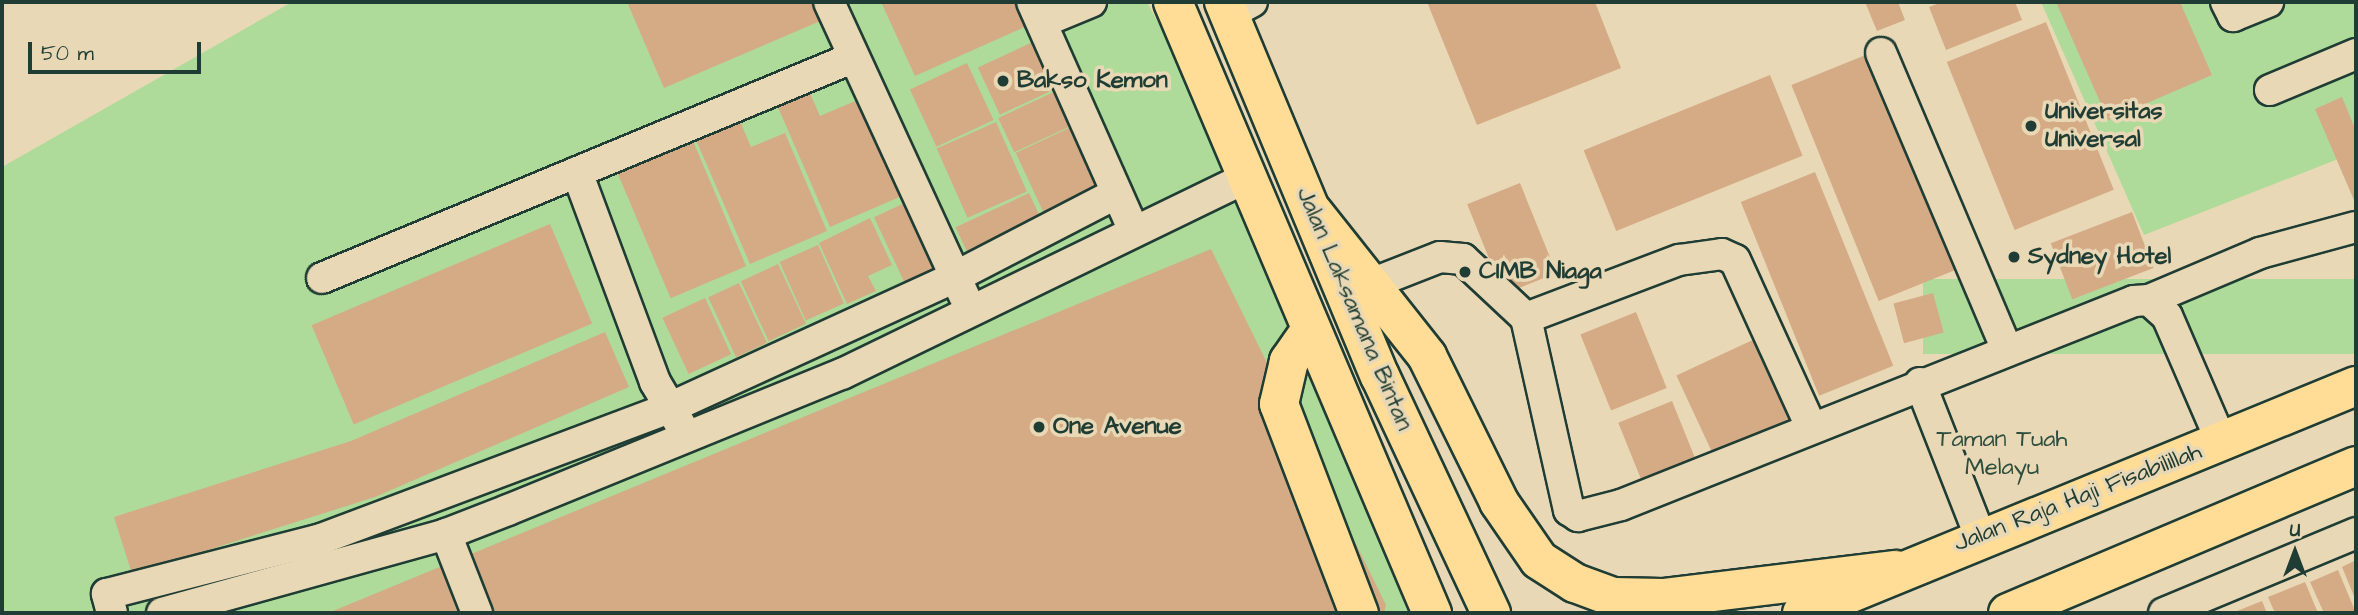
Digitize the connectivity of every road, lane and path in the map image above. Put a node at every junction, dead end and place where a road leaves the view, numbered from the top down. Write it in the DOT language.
graph roads {
  1 [pos="829,2"];
  2 [pos="1091,2"];
  3 [pos="1174,2"];
  4 [pos="2227,2"];
  5 [pos="2268,2"];
  6 [pos="1235,6"];
  7 [pos="1037,12"];
  8 [pos="1881,53"];
  9 [pos="2356,54"];
  10 [pos="852,58"];
  11 [pos="2270,90"];
  12 [pos="578,172"];
  13 [pos="1245,178"];
  14 [pos="1117,193"];
  15 [pos="1313,212"];
  16 [pos="2356,227"];
  17 [pos="1134,232"];
  18 [pos="955,277"];
  19 [pos="322,278"];
  20 [pos="1371,284"];
  21 [pos="2149,299"];
  22 [pos="971,312"];
  23 [pos="1526,318"];
  24 [pos="1310,331"];
  25 [pos="2006,348"];
  26 [pos="1920,383"];
  27 [pos="2356,386"];
  28 [pos="667,409"];
  29 [pos="1811,427"];
  30 [pos="689,435"];
  31 [pos="2222,443"];
  32 [pos="2356,466"];
  33 [pos="486,481"];
  34 [pos="508,510"];
  35 [pos="2356,533"];
  36 [pos="446,534"];
  37 [pos="1980,536"];
  38 [pos="1895,570"];
  39 [pos="112,613"];
  40 [pos="162,613"];
  41 [pos="477,613"];
  42 [pos="1359,613"];
  43 [pos="1432,613"];
  44 [pos="1491,613"];
  45 [pos="1802,613"];
  46 [pos="2008,613"];
  47 [pos="2164,613"];
  1 -- 10 [label="street"];
  2 -- 7 [label="street"];
  3 -- 13 [label="main road, Jalan Laksamana Bintan"];
  4 -- 5 [label="street"];
  6 -- 15 [label="main road, Jalan Laksamana Bintan"];
  7 -- 14 [label="street"];
  8 -- 25 [label="street"];
  9 -- 11 [label="street"];
  10 -- 12 [label="street"];
  10 -- 18 [label="street"];
  12 -- 19 [label="street"];
  12 -- 28 [label="street"];
  13 -- 17 [label="street"];
  13 -- 24 [label="main road, Jalan Laksamana Bintan"];
  14 -- 17 [label="street"];
  14 -- 18 [label="street"];
  15 -- 20 [label="main road"];
  15 -- 44 [label="main road, Jalan Laksamana Bintan"];
  16 -- 21 [label="street"];
  17 -- 22 [label="street"];
  18 -- 22 [label="street"];
  18 -- 28 [label="street"];
  20 -- 23 [label="street"];
  20 -- 38 [label="main road"];
  21 -- 25 [label="street"];
  21 -- 31 [label="street"];
  22 -- 30 [label="street"];
  23 -- 29 [label="street"];
  23 -- 29 [label="street"];
  24 -- 42 [label="main road"];
  24 -- 43 [label="main road, Jalan Laksamana Bintan"];
  25 -- 26 [label="street"];
  26 -- 29 [label="street"];
  26 -- 37 [label="street"];
  27 -- 31 [label="main road, Jalan Raja Haji Fisabilillah"];
  28 -- 30 [label="street"];
  28 -- 33 [label="street"];
  30 -- 34 [label="street"];
  31 -- 37 [label="main road, Jalan Raja Haji Fisabilillah"];
  32 -- 46 [label="main road"];
  33 -- 34 [label="street"];
  33 -- 39 [label="street"];
  34 -- 36 [label="street"];
  35 -- 47 [label="street"];
  36 -- 40 [label="street"];
  36 -- 41 [label="street"];
  37 -- 38 [label="main road, Jalan Raja Haji Fisabilillah"];
  38 -- 45 [label="main road, Jalan Raja Haji Fisabilillah"];
}
